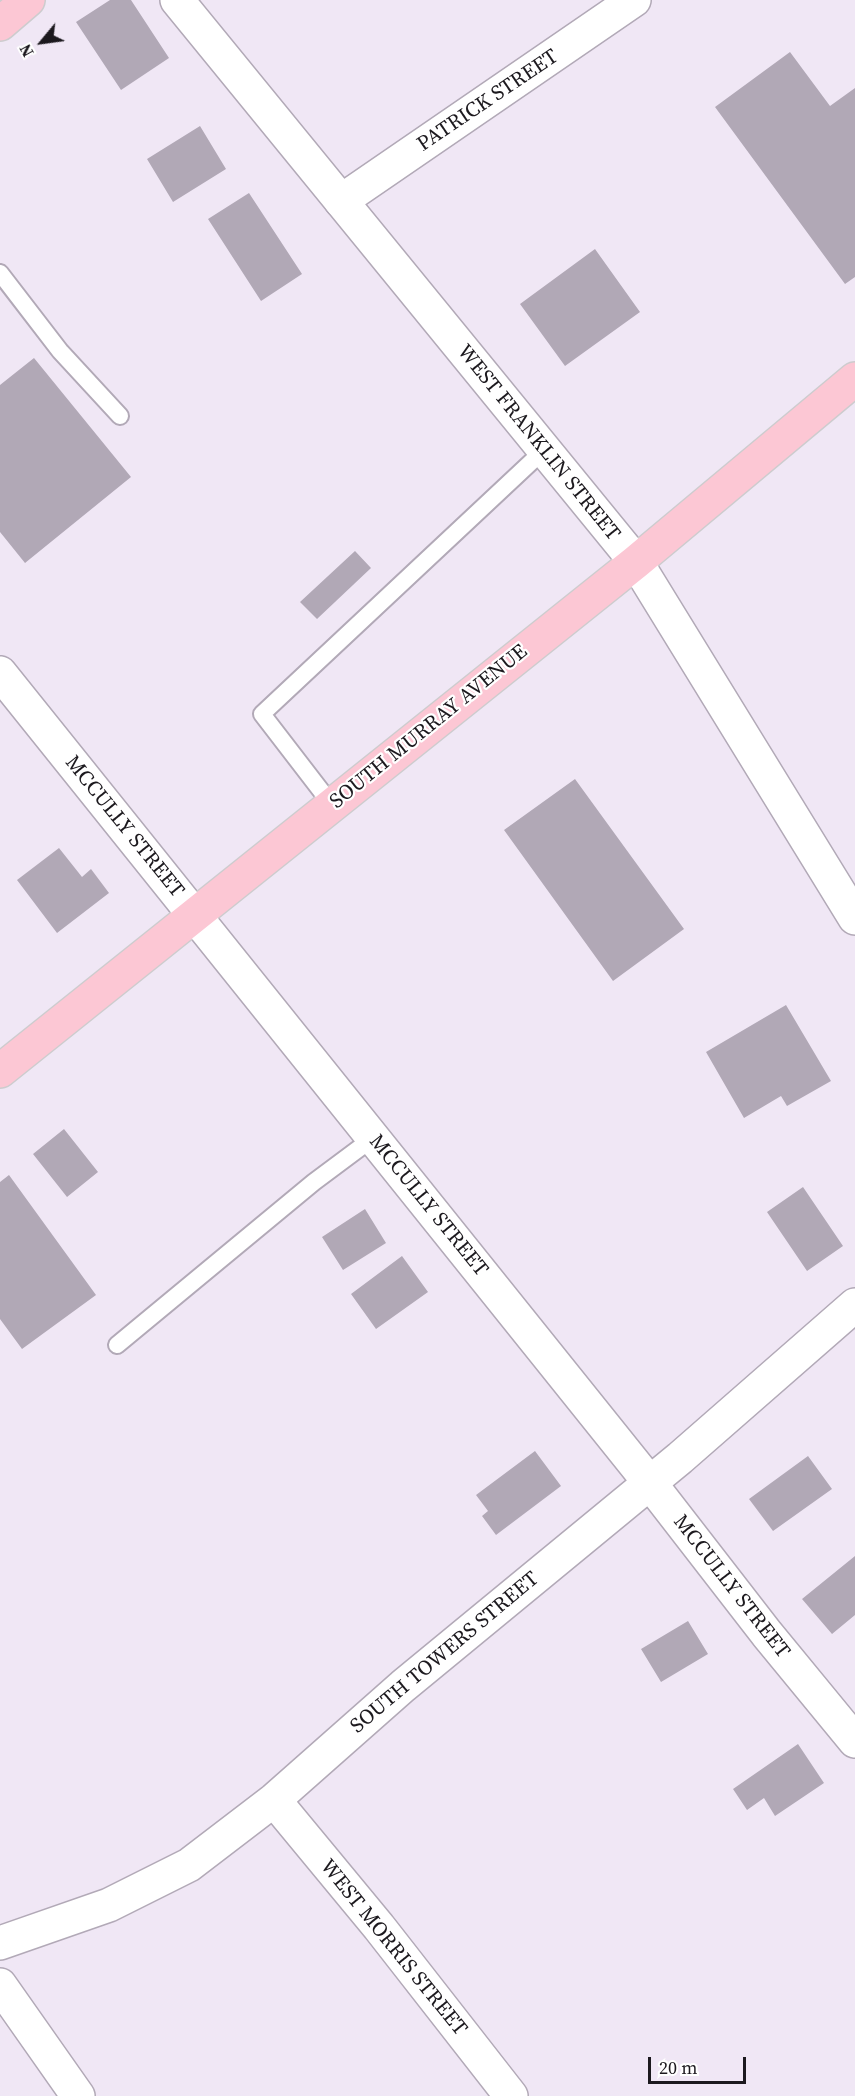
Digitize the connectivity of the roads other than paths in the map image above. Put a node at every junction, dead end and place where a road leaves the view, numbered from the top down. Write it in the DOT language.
graph roads {
  1 [pos="28,0"];
  2 [pos="177,0"];
  3 [pos="634,0"];
  4 [pos="0,24"];
  5 [pos="341,201"];
  6 [pos="0,273"];
  7 [pos="855,380"];
  8 [pos="120,416"];
  9 [pos="544,450"];
  10 [pos="636,562"];
  11 [pos="0,673"];
  12 [pos="332,805"];
  13 [pos="195,915"];
  14 [pos="855,918"];
  15 [pos="0,1071"];
  16 [pos="374,1138"];
  17 [pos="855,1305"];
  18 [pos="117,1345"];
  19 [pos="650,1483"];
  20 [pos="855,1741"];
  21 [pos="274,1800"];
  22 [pos="0,1943"];
  23 [pos="0,1985"];
  24 [pos="78,2096"];
  25 [pos="512,2096"];
  1 -- 4 [label="main road"];
  2 -- 5 [label="street, WEST FRANKLIN STREET"];
  3 -- 5 [label="street, PATRICK STREET"];
  5 -- 9 [label="street, WEST FRANKLIN STREET"];
  6 -- 8 [label="lane"];
  7 -- 10 [label="main road, SOUTH MURRAY AVENUE"];
  9 -- 10 [label="street, WEST FRANKLIN STREET"];
  9 -- 12 [label="lane"];
  10 -- 12 [label="main road, SOUTH MURRAY AVENUE"];
  10 -- 14 [label="street, WEST FRANKLIN STREET"];
  11 -- 13 [label="street, MCCULLY STREET"];
  12 -- 13 [label="main road, SOUTH MURRAY AVENUE"];
  13 -- 15 [label="main road, SOUTH MURRAY AVENUE"];
  13 -- 16 [label="street, MCCULLY STREET"];
  16 -- 18 [label="lane"];
  16 -- 19 [label="street, MCCULLY STREET"];
  17 -- 19 [label="street, SOUTH TOWERS STREET"];
  19 -- 20 [label="street, MCCULLY STREET"];
  19 -- 21 [label="street, SOUTH TOWERS STREET"];
  21 -- 22 [label="street, SOUTH TOWERS STREET"];
  21 -- 25 [label="street, WEST MORRIS STREET"];
  23 -- 24 [label="street"];
}
